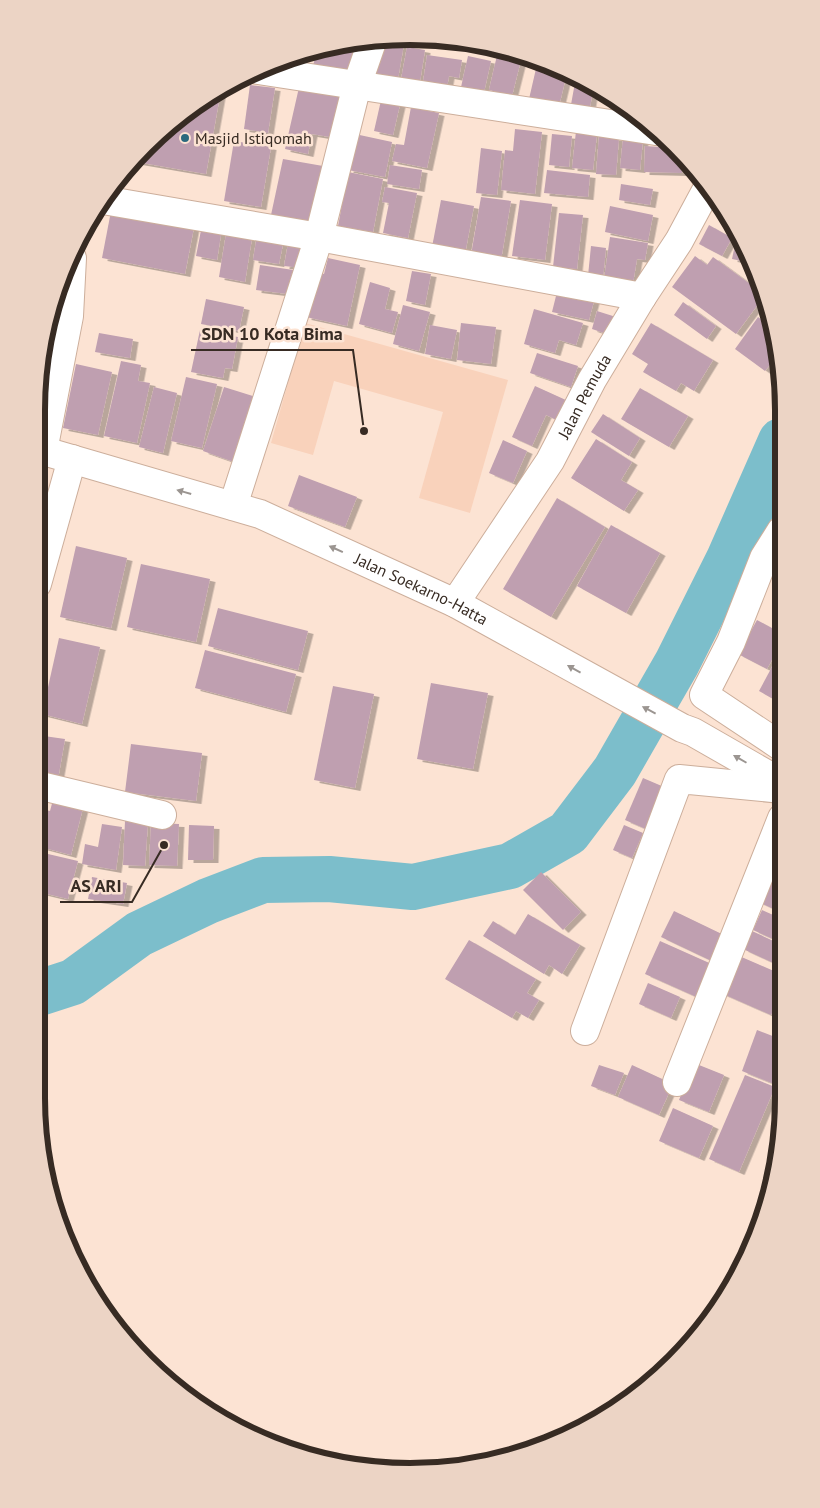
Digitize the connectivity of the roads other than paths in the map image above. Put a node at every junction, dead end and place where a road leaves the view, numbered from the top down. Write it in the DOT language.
graph roads {
  1 [pos="370,47"];
  2 [pos="272,72"];
  3 [pos="357,85"];
  4 [pos="643,129"];
  5 [pos="704,194"];
  6 [pos="111,201"];
  7 [pos="319,237"];
  8 [pos="71,275"];
  9 [pos="642,297"];
  10 [pos="45,427"];
  11 [pos="45,451"];
  12 [pos="72,459"];
  13 [pos="233,506"];
  14 [pos="775,541"];
  15 [pos="45,555"];
  16 [pos="455,603"];
  17 [pos="775,741"];
  18 [pos="775,779"];
  19 [pos="45,787"];
  20 [pos="775,788"];
  21 [pos="162,815"];
  22 [pos="775,836"];
  23 [pos="585,1031"];
  24 [pos="677,1082"];
  1 -- 3 [label="main road"];
  2 -- 3 [label="main road"];
  3 -- 4 [label="main road"];
  3 -- 7 [label="main road"];
  5 -- 9 [label="main road, Jalan Pemuda"];
  6 -- 7 [label="main road"];
  7 -- 9 [label="main road"];
  7 -- 13 [label="main road"];
  8 -- 10 [label="main road"];
  9 -- 16 [label="main road, Jalan Pemuda"];
  11 -- 12 [label="main road, Jalan Soekarno-Hatta"];
  13 -- 12 [label="main road, Jalan Soekarno-Hatta, one-way"];
  12 -- 15 [label="main road"];
  16 -- 13 [label="main road, Jalan Soekarno-Hatta, one-way"];
  14 -- 17 [label="main road"];
  18 -- 16 [label="main road, Jalan Soekarno-Hatta, one-way"];
  19 -- 21 [label="main road"];
  20 -- 23 [label="main road"];
  22 -- 24 [label="main road"];
}
